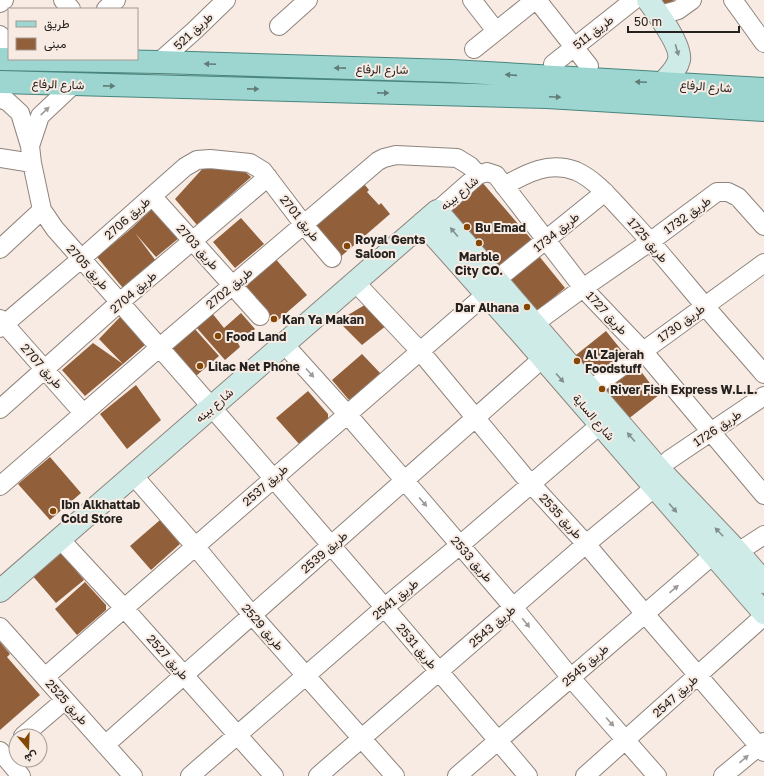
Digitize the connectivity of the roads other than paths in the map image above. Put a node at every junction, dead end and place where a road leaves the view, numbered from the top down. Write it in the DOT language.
graph roads {
  1 [pos="4,0"];
  2 [pos="62,0"];
  3 [pos="116,0"];
  4 [pos="226,0"];
  5 [pos="472,0"];
  6 [pos="536,0"];
  7 [pos="634,0"];
  8 [pos="692,0"];
  9 [pos="733,0"];
  10 [pos="0,3"];
  11 [pos="299,3"];
  12 [pos="70,8"];
  13 [pos="107,8"];
  14 [pos="654,8"];
  15 [pos="279,26"];
  16 [pos="496,31"];
  17 [pos="0,35"];
  18 [pos="8,43"];
  19 [pos="764,43"];
  20 [pos="574,46"];
  21 [pos="474,49"];
  22 [pos="43,60"];
  23 [pos="159,62"];
  24 [pos="553,64"];
  25 [pos="589,66"];
  26 [pos="0,82"];
  27 [pos="663,83"];
  28 [pos="73,85"];
  29 [pos="764,89"];
  30 [pos="0,99"];
  31 [pos="764,110"];
  32 [pos="30,146"];
  33 [pos="0,158"];
  34 [pos="32,163"];
  35 [pos="481,174"];
  36 [pos="268,177"];
  37 [pos="504,186"];
  38 [pos="606,192"];
  39 [pos="152,196"];
  40 [pos="42,210"];
  41 [pos="430,217"];
  42 [pos="304,225"];
  43 [pos="764,226"];
  44 [pos="193,241"];
  45 [pos="546,241"];
  46 [pos="651,241"];
  47 [pos="0,249"];
  48 [pos="332,258"];
  49 [pos="81,259"];
  50 [pos="764,262"];
  51 [pos="506,272"];
  52 [pos="355,282"];
  53 [pos="232,285"];
  54 [pos="583,288"];
  55 [pos="486,294"];
  56 [pos="120,302"];
  57 [pos="705,306"];
  58 [pos="260,316"];
  59 [pos="2,324"];
  60 [pos="527,328"];
  61 [pos="284,344"];
  62 [pos="160,346"];
  63 [pos="420,351"];
  64 [pos="643,351"];
  65 [pos="543,358"];
  66 [pos="45,369"];
  67 [pos="764,374"];
  68 [pos="598,384"];
  69 [pos="764,396"];
  70 [pos="212,407"];
  71 [pos="0,409"];
  72 [pos="83,413"];
  73 [pos="347,414"];
  74 [pos="475,418"];
  75 [pos="601,424"];
  76 [pos="711,432"];
  77 [pos="134,475"];
  78 [pos="664,475"];
  79 [pos="274,478"];
  80 [pos="2,479"];
  81 [pos="405,481"];
  82 [pos="531,484"];
  83 [pos="764,495"];
  84 [pos="764,535"];
  85 [pos="60,539"];
  86 [pos="586,544"];
  87 [pos="460,545"];
  88 [pos="195,546"];
  89 [pos="332,546"];
  90 [pos="738,552"];
  91 [pos="713,555"];
  92 [pos="764,582"];
  93 [pos="0,591"];
  94 [pos="385,607"];
  95 [pos="124,608"];
  96 [pos="514,608"];
  97 [pos="764,613"];
  98 [pos="645,614"];
  99 [pos="252,616"];
  100 [pos="764,616"];
  101 [pos="0,627"];
  102 [pos="439,671"];
  103 [pos="184,675"];
  104 [pos="306,676"];
  105 [pos="698,676"];
  106 [pos="45,677"];
  107 [pos="571,678"];
  108 [pos="65,700"];
  109 [pos="32,728"];
  110 [pos="238,735"];
  111 [pos="361,738"];
  112 [pos="498,740"];
  113 [pos="626,740"];
  114 [pos="105,745"];
  115 [pos="762,747"];
  116 [pos="1,752"];
  117 [pos="21,776"];
  118 [pos="133,776"];
  119 [pos="190,776"];
  120 [pos="274,776"];
  121 [pos="318,776"];
  122 [pos="395,776"];
  123 [pos="457,776"];
  124 [pos="528,776"];
  125 [pos="585,776"];
  126 [pos="657,776"];
  127 [pos="723,776"];
  1 -- 10 [label="street"];
  2 -- 12 [label="street"];
  3 -- 13 [label="street"];
  4 -- 23 [label="street, طريق 521"];
  5 -- 16 [label="street"];
  6 -- 16 [label="street"];
  6 -- 20 [label="street"];
  7 -- 20 [label="street, طريق 511"];
  8 -- 14 [label="street"];
  9 -- 19 [label="street"];
  11 -- 15 [label="street"];
  14 -- 27 [label="street, one-way"];
  16 -- 21 [label="street"];
  17 -- 18 [label="street"];
  20 -- 24 [label="street, طريق 511"];
  20 -- 25 [label="street"];
  22 -- 23 [label="main road, شارع الرفاع"];
  27 -- 23 [label="main road, شارع الرفاع, one-way"];
  26 -- 28 [label="main road, شارع الرفاع"];
  27 -- 29 [label="main road, شارع الرفاع"];
  28 -- 31 [label="main road, شارع الرفاع, one-way"];
  32 -- 28 [label="street, طريق 2705, one-way"];
  30 -- 32 [label="street, طريق 2705"];
  32 -- 34 [label="street, طريق 2705"];
  33 -- 34 [label="street"];
  34 -- 40 [label="street, طريق 2705"];
  35 -- 37 [label="street, طريق 1727"];
  35 -- 41 [label="street, شارع بينه"];
  35 -- 42 [label="street, طريق 2702"];
  36 -- 39 [label="street, طريق 2706"];
  36 -- 42 [label="street, طريق 2701"];
  36 -- 44 [label="street, طريق 2704"];
  37 -- 38 [label="street, طريق 1725"];
  37 -- 45 [label="street, طريق 1727"];
  38 -- 45 [label="street, طريق 1734"];
  38 -- 46 [label="street, طريق 1725"];
  39 -- 44 [label="street, طريق 2703"];
  39 -- 49 [label="street, طريق 2706"];
  40 -- 47 [label="street"];
  40 -- 49 [label="street, طريق 2705"];
  41 -- 52 [label="street, شارع بينه"];
  41 -- 55 [label="street, شارع الساية"];
  60 -- 41 [label="street, شارع الساية, one-way"];
  42 -- 48 [label="street, طريق 2701"];
  42 -- 53 [label="street, طريق 2702"];
  43 -- 46 [label="street, طريق 1732"];
  44 -- 53 [label="street, طريق 2703"];
  44 -- 56 [label="street, طريق 2704"];
  45 -- 51 [label="street, طريق 1734"];
  45 -- 54 [label="street, طريق 1727"];
  46 -- 54 [label="street, طريق 1732"];
  46 -- 57 [label="street, طريق 1725"];
  49 -- 56 [label="street, طريق 2705"];
  49 -- 59 [label="street, طريق 2706"];
  50 -- 57 [label="street, طريق 1730"];
  52 -- 61 [label="street, شارع بينه"];
  52 -- 63 [label="street, طريق 2535"];
  53 -- 58 [label="street, طريق 2703"];
  53 -- 62 [label="street, طريق 2702"];
  54 -- 60 [label="street, طريق 1732"];
  54 -- 64 [label="street, طريق 1727"];
  55 -- 60 [label="street, شارع الساية"];
  55 -- 63 [label="street, طريق 2537"];
  56 -- 62 [label="street, طريق 2705"];
  56 -- 66 [label="street, طريق 2704"];
  57 -- 64 [label="street, طريق 1730"];
  57 -- 67 [label="street, طريق 1725"];
  59 -- 66 [label="street, طريق 2707"];
  60 -- 65 [label="street, شارع الساية"];
  78 -- 60 [label="street, شارع الساية, one-way"];
  61 -- 70 [label="street, شارع بينه"];
  61 -- 73 [label="street, طريق 2533, one-way"];
  62 -- 70 [label="street, طريق 2705"];
  62 -- 72 [label="street, طريق 2702"];
  63 -- 73 [label="street, طريق 2537"];
  63 -- 74 [label="street, طريق 2535"];
  64 -- 68 [label="street, طريق 1730"];
  64 -- 76 [label="street, طريق 1727"];
  65 -- 74 [label="street, طريق 2539"];
  65 -- 75 [label="street, شارع الساية, one-way"];
  66 -- 71 [label="street, طريق 2704"];
  66 -- 72 [label="street, طريق 2707"];
  69 -- 76 [label="street, طريق 1726"];
  70 -- 77 [label="street, شارع بينه"];
  70 -- 79 [label="street, طريق 2531"];
  72 -- 80 [label="street, طريق 2702"];
  73 -- 79 [label="street, طريق 2537"];
  73 -- 81 [label="street, طريق 2533"];
  74 -- 81 [label="street, طريق 2539"];
  74 -- 82 [label="street, طريق 2535"];
  75 -- 78 [label="street, شارع الساية"];
  75 -- 82 [label="street, طريق 2541"];
  76 -- 78 [label="street, طريق 1726"];
  76 -- 83 [label="street, طريق 1727"];
  77 -- 85 [label="street, شارع بينه"];
  77 -- 88 [label="street, طريق 2529"];
  78 -- 86 [label="street, طريق 2543"];
  90 -- 78 [label="street, شارع الساية, one-way"];
  78 -- 91 [label="street, شارع الساية, one-way"];
  79 -- 88 [label="street, طريق 2537"];
  79 -- 89 [label="street, طريق 2531"];
  81 -- 87 [label="street, طريق 2533, one-way"];
  81 -- 89 [label="street, طريق 2539"];
  82 -- 86 [label="street, طريق 2535"];
  82 -- 87 [label="street, طريق 2541"];
  84 -- 90 [label="street"];
  85 -- 93 [label="street, شارع بينه"];
  85 -- 95 [label="street, طريق 2527"];
  86 -- 96 [label="street, طريق 2543"];
  86 -- 98 [label="street, طريق 2535"];
  87 -- 94 [label="street, طريق 2541"];
  87 -- 96 [label="street, طريق 2533"];
  88 -- 95 [label="street, طريق 2537"];
  88 -- 99 [label="street, طريق 2529"];
  89 -- 94 [label="street, طريق 2531"];
  89 -- 99 [label="street, طريق 2539"];
  90 -- 92 [label="street, شارع الساية"];
  91 -- 97 [label="street, شارع الساية"];
  98 -- 91 [label="street, طريق 2545, one-way"];
  94 -- 102 [label="street, طريق 2531"];
  94 -- 104 [label="street, طريق 2541"];
  95 -- 103 [label="street, طريق 2527"];
  95 -- 106 [label="street, طريق 2537"];
  96 -- 102 [label="street, طريق 2543"];
  96 -- 107 [label="street, طريق 2533, one-way"];
  98 -- 105 [label="street, طريق 2535"];
  98 -- 107 [label="street, طريق 2545"];
  99 -- 103 [label="street, طريق 2539"];
  99 -- 104 [label="street, طريق 2529"];
  100 -- 105 [label="street, طريق 2547"];
  101 -- 106 [label="street, طريق 2525"];
  102 -- 111 [label="street, طريق 2543"];
  102 -- 112 [label="street, طريق 2531"];
  103 -- 110 [label="street, طريق 2527"];
  103 -- 114 [label="street, طريق 2539"];
  104 -- 110 [label="street, طريق 2541"];
  104 -- 111 [label="street, طريق 2529"];
  105 -- 113 [label="street, طريق 2547"];
  105 -- 115 [label="street, طريق 2535"];
  106 -- 108 [label="street, طريق 2525"];
  107 -- 112 [label="street, طريق 2545"];
  107 -- 113 [label="street, طريق 2533, one-way"];
  108 -- 109 [label="street"];
  108 -- 114 [label="street, طريق 2525"];
  110 -- 119 [label="street, طريق 2541"];
  110 -- 120 [label="street, طريق 2527"];
  111 -- 121 [label="street, طريق 2543"];
  111 -- 122 [label="street, طريق 2529"];
  112 -- 123 [label="street, طريق 2545"];
  112 -- 124 [label="street, طريق 2531"];
  113 -- 125 [label="street, طريق 2547"];
  113 -- 126 [label="street, طريق 2533"];
  114 -- 118 [label="street, طريق 2525"];
  127 -- 115 [label="street, one-way"];
  116 -- 117 [label="street"];
}
